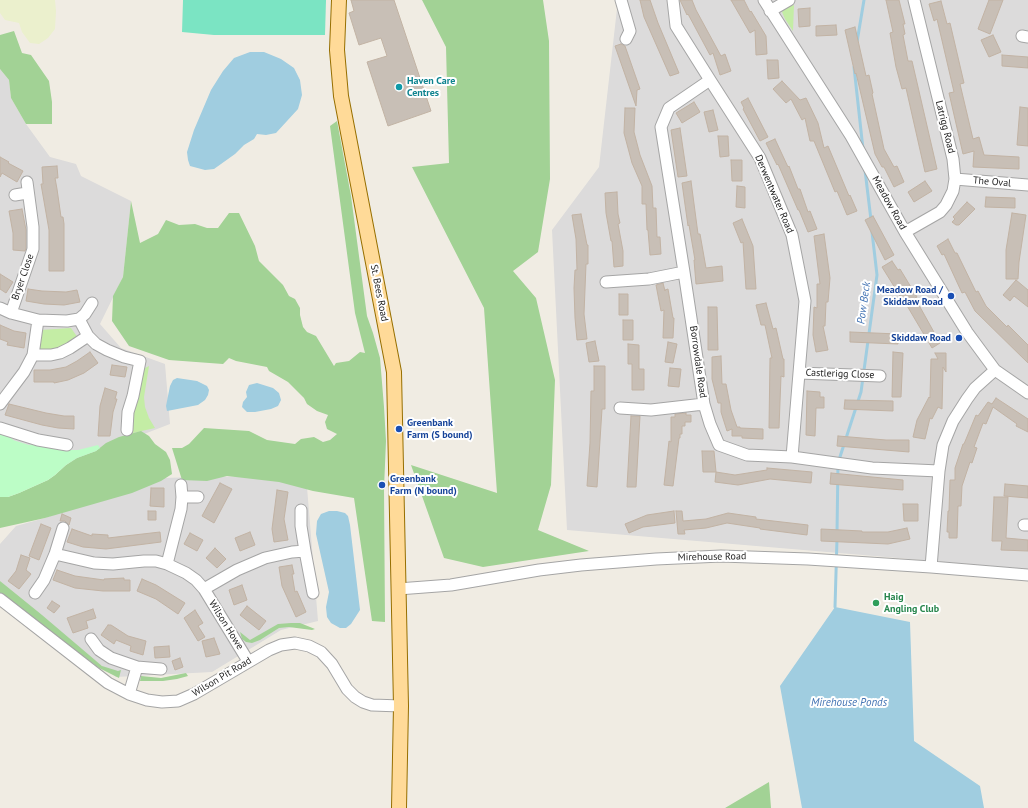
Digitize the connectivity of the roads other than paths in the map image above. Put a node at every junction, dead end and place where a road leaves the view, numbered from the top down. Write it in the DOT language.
graph roads {
  1 [pos="339,0"];
  2 [pos="621,0"];
  3 [pos="673,0"];
  4 [pos="764,0"];
  5 [pos="790,0"];
  6 [pos="914,0"];
  7 [pos="770,11"];
  8 [pos="626,39"];
  9 [pos="710,80"];
  10 [pos="955,179"];
  11 [pos="1028,185"];
  12 [pos="15,195"];
  13 [pos="905,232"];
  14 [pos="684,272"];
  15 [pos="606,282"];
  16 [pos="92,303"];
  17 [pos="0,308"];
  18 [pos="11,313"];
  19 [pos="79,319"];
  20 [pos="38,320"];
  21 [pos="88,336"];
  22 [pos="33,355"];
  23 [pos="995,370"];
  24 [pos="800,373"];
  25 [pos="880,376"];
  26 [pos="1028,393"];
  27 [pos="0,404"];
  28 [pos="704,404"];
  29 [pos="620,408"];
  30 [pos="0,428"];
  31 [pos="127,430"];
  32 [pos="67,445"];
  33 [pos="792,457"];
  34 [pos="938,471"];
  35 [pos="181,485"];
  36 [pos="182,497"];
  37 [pos="198,497"];
  38 [pos="301,510"];
  39 [pos="63,528"];
  40 [pos="305,551"];
  41 [pos="55,554"];
  42 [pos="167,564"];
  43 [pos="931,567"];
  44 [pos="1028,575"];
  45 [pos="204,589"];
  46 [pos="398,589"];
  47 [pos="35,593"];
  48 [pos="313,593"];
  49 [pos="0,599"];
  50 [pos="91,639"];
  51 [pos="248,661"];
  52 [pos="137,667"];
  53 [pos="161,669"];
  54 [pos="129,694"];
  55 [pos="400,706"];
  56 [pos="399,808"];
  1 -- 46 [label="main road, St. Bees Road"];
  2 -- 8 [label="street"];
  3 -- 9 [label="street, Derwentwater Road"];
  4 -- 7 [label="street, Meadow Road"];
  5 -- 7 [label="street"];
  6 -- 10 [label="street, Latrigg Road"];
  7 -- 13 [label="street, Meadow Road"];
  9 -- 14 [label="street, Borrowdale Road"];
  9 -- 24 [label="street, Derwentwater Road"];
  10 -- 11 [label="street, The Oval"];
  10 -- 13 [label="street, Latrigg Road"];
  12 -- 18 [label="street, Bryer Close"];
  13 -- 23 [label="street, Meadow Road"];
  14 -- 15 [label="street"];
  14 -- 28 [label="street, Borrowdale Road"];
  16 -- 19 [label="street"];
  17 -- 18 [label="street"];
  18 -- 20 [label="street"];
  19 -- 20 [label="street"];
  19 -- 21 [label="street"];
  20 -- 22 [label="street"];
  21 -- 22 [label="street"];
  21 -- 31 [label="street"];
  22 -- 27 [label="street"];
  23 -- 26 [label="street, Meadow Road"];
  23 -- 34 [label="street"];
  24 -- 25 [label="street, Castlerigg Close"];
  24 -- 33 [label="street, Derwentwater Road"];
  28 -- 29 [label="street"];
  28 -- 33 [label="street, Borrowdale Road"];
  30 -- 32 [label="street"];
  33 -- 34 [label="street, Borrowdale Road"];
  34 -- 43 [label="street"];
  35 -- 36 [label="street"];
  36 -- 37 [label="street"];
  36 -- 42 [label="street"];
  38 -- 40 [label="street"];
  39 -- 41 [label="street"];
  40 -- 45 [label="street, Wilson Howe"];
  40 -- 48 [label="street"];
  41 -- 42 [label="street, Wilson Howe"];
  41 -- 47 [label="street"];
  42 -- 45 [label="street, Wilson Howe"];
  43 -- 44 [label="street, Mirehouse Road"];
  43 -- 46 [label="street, Mirehouse Road"];
  45 -- 51 [label="street, Wilson Howe"];
  46 -- 55 [label="main road, St. Bees Road"];
  49 -- 54 [label="street, Wilson Pit Road"];
  50 -- 52 [label="street"];
  51 -- 54 [label="street, Wilson Pit Road"];
  51 -- 55 [label="street, Wilson Pit Road"];
  52 -- 53 [label="street"];
  52 -- 54 [label="street"];
  55 -- 56 [label="main road, St. Bees Road"];
}
